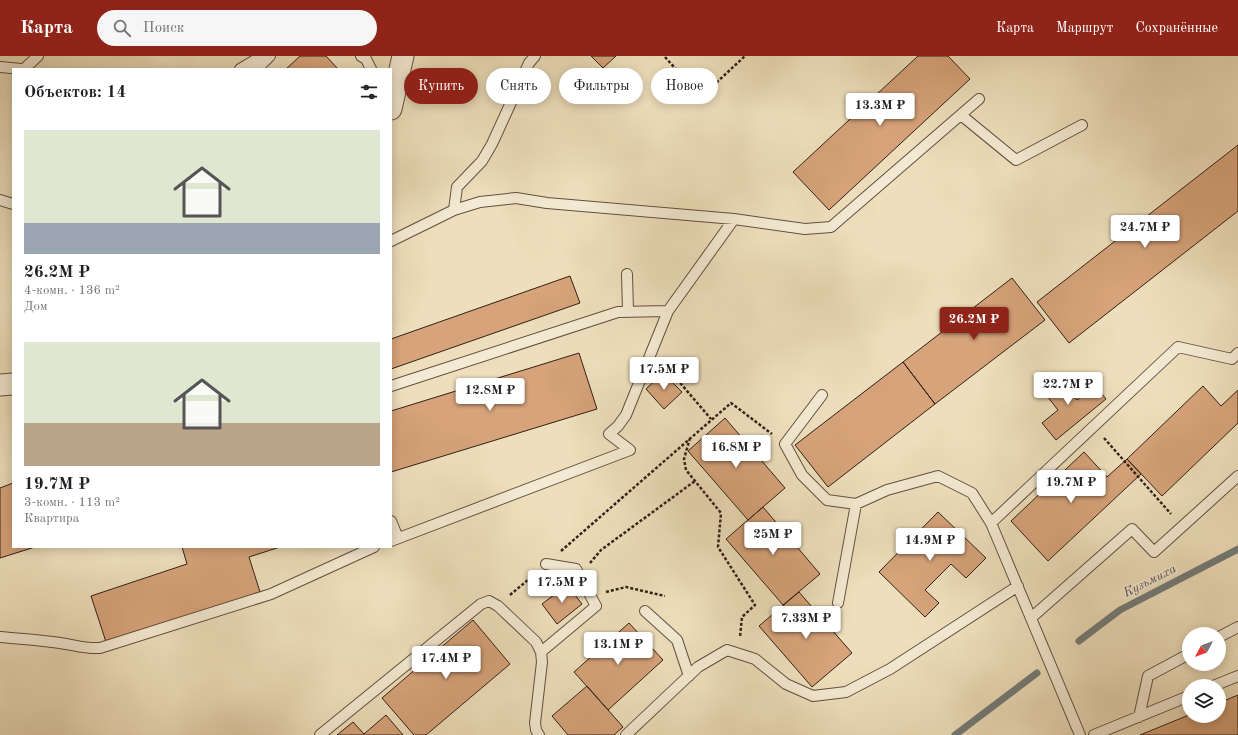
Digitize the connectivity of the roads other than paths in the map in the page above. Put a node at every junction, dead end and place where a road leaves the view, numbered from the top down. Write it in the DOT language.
graph roads {
  1 [pos="38,56"];
  2 [pos="262,56"];
  3 [pos="270,56"];
  4 [pos="361,56"];
  5 [pos="403,56"];
  6 [pos="535,56"];
  7 [pos="0,67"];
  8 [pos="12,68"];
  9 [pos="23,68"];
  10 [pos="242,68"];
  11 [pos="258,68"];
  12 [pos="370,68"];
  13 [pos="979,99"];
  14 [pos="392,105"];
  15 [pos="961,115"];
  16 [pos="1082,124"];
  17 [pos="0,200"];
  18 [pos="12,204"];
  19 [pos="454,210"];
  20 [pos="734,219"];
  21 [pos="392,241"];
  22 [pos="627,274"];
  23 [pos="628,311"];
  24 [pos="668,311"];
  25 [pos="1238,353"];
  26 [pos="12,384"];
  27 [pos="0,385"];
  28 [pos="392,386"];
  29 [pos="822,395"];
  30 [pos="1238,476"];
  31 [pos="856,504"];
  32 [pos="991,523"];
  33 [pos="392,526"];
  34 [pos="395,539"];
  35 [pos="372,548"];
  36 [pos="546,564"];
  37 [pos="1018,586"];
  38 [pos="838,603"];
  39 [pos="645,611"];
  40 [pos="1032,618"];
  41 [pos="1238,627"];
  42 [pos="1226,634"];
  43 [pos="0,637"];
  44 [pos="541,652"];
  45 [pos="1182,658"];
  46 [pos="689,676"];
  47 [pos="1238,676"];
  48 [pos="1226,681"];
  49 [pos="1182,699"];
  50 [pos="1139,717"];
  51 [pos="320,735"];
  52 [pos="539,735"];
  53 [pos="626,735"];
  54 [pos="1080,735"];
  55 [pos="1094,735"];
  1 -- 9 [label="lane"];
  2 -- 10 [label="lane"];
  3 -- 11 [label="lane"];
  4 -- 12 [label="lane"];
  5 -- 14 [label="street"];
  6 -- 19 [label="lane"];
  7 -- 8 [label="lane"];
  13 -- 15 [label="lane"];
  15 -- 16 [label="lane"];
  15 -- 20 [label="lane"];
  17 -- 18 [label="lane"];
  19 -- 20 [label="lane"];
  19 -- 21 [label="lane"];
  20 -- 24 [label="lane"];
  22 -- 23 [label="lane"];
  23 -- 24 [label="lane"];
  23 -- 28 [label="lane"];
  24 -- 34 [label="lane"];
  25 -- 32 [label="lane"];
  26 -- 27 [label="street"];
  29 -- 31 [label="lane"];
  30 -- 40 [label="lane"];
  31 -- 32 [label="lane"];
  31 -- 38 [label="lane"];
  32 -- 37 [label="lane"];
  33 -- 34 [label="lane"];
  35 -- 43 [label="lane"];
  36 -- 44 [label="lane"];
  37 -- 40 [label="lane"];
  37 -- 46 [label="lane"];
  39 -- 46 [label="lane"];
  40 -- 54 [label="lane"];
  41 -- 42 [label="lane"];
  44 -- 51 [label="lane"];
  44 -- 52 [label="lane"];
  45 -- 50 [label="lane"];
  46 -- 53 [label="lane"];
  47 -- 48 [label="lane"];
  49 -- 50 [label="lane"];
  50 -- 55 [label="lane"];
}
